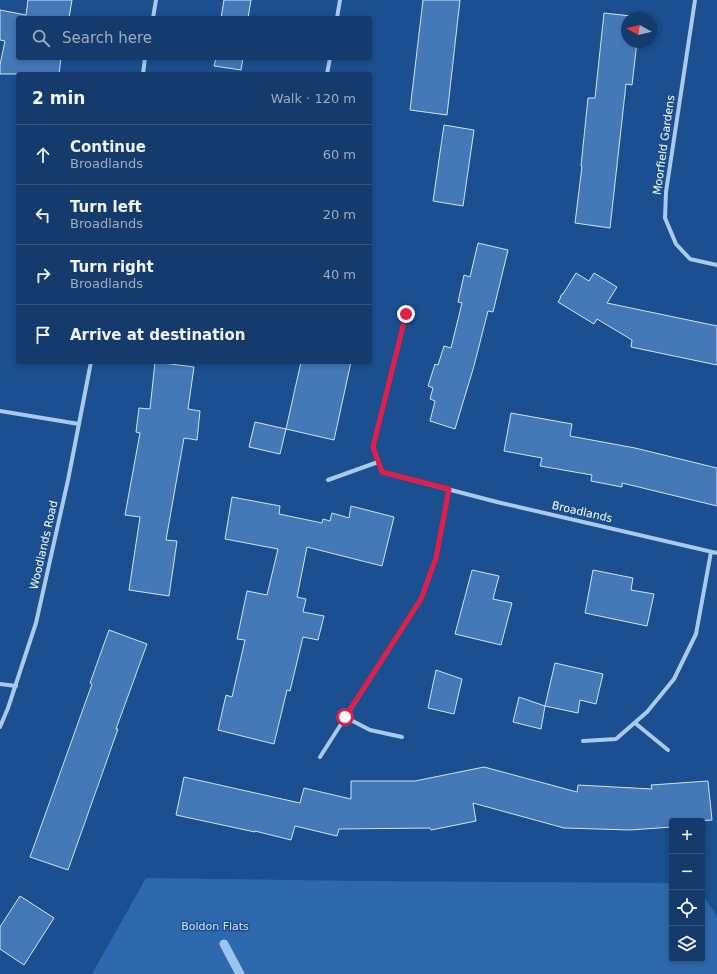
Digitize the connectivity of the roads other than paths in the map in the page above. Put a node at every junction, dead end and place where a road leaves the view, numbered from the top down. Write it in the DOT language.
graph roads {
  1 [pos="156,0"];
  2 [pos="340,0"];
  3 [pos="695,0"];
  4 [pos="152,16"];
  5 [pos="337,16"];
  6 [pos="145,60"];
  7 [pos="330,60"];
  8 [pos="142,72"];
  9 [pos="327,72"];
  10 [pos="717,265"];
  11 [pos="406,314"];
  12 [pos="91,364"];
  13 [pos="0,411"];
  14 [pos="79,424"];
  15 [pos="378,462"];
  16 [pos="328,480"];
  17 [pos="449,489"];
  18 [pos="711,552"];
  19 [pos="717,553"];
  20 [pos="0,684"];
  21 [pos="16,686"];
  22 [pos="345,717"];
  23 [pos="635,723"];
  24 [pos="0,727"];
  25 [pos="402,737"];
  26 [pos="583,741"];
  27 [pos="668,750"];
  28 [pos="320,757"];
  1 -- 4 [label="street"];
  2 -- 5 [label="street"];
  3 -- 10 [label="street, Moorfield Gardens"];
  6 -- 8 [label="street"];
  7 -- 9 [label="street"];
  11 -- 15 [label="street"];
  12 -- 14 [label="street, Woodlands Road"];
  13 -- 14 [label="street"];
  14 -- 21 [label="street, Woodlands Road"];
  15 -- 16 [label="street"];
  15 -- 17 [label="street, Broadlands"];
  17 -- 18 [label="street, Broadlands"];
  17 -- 22 [label="street"];
  18 -- 19 [label="street, Broadlands"];
  18 -- 23 [label="street"];
  20 -- 21 [label="street"];
  21 -- 24 [label="street, Woodlands Road"];
  22 -- 25 [label="street"];
  22 -- 28 [label="street"];
  23 -- 26 [label="street"];
  23 -- 27 [label="street"];
}
